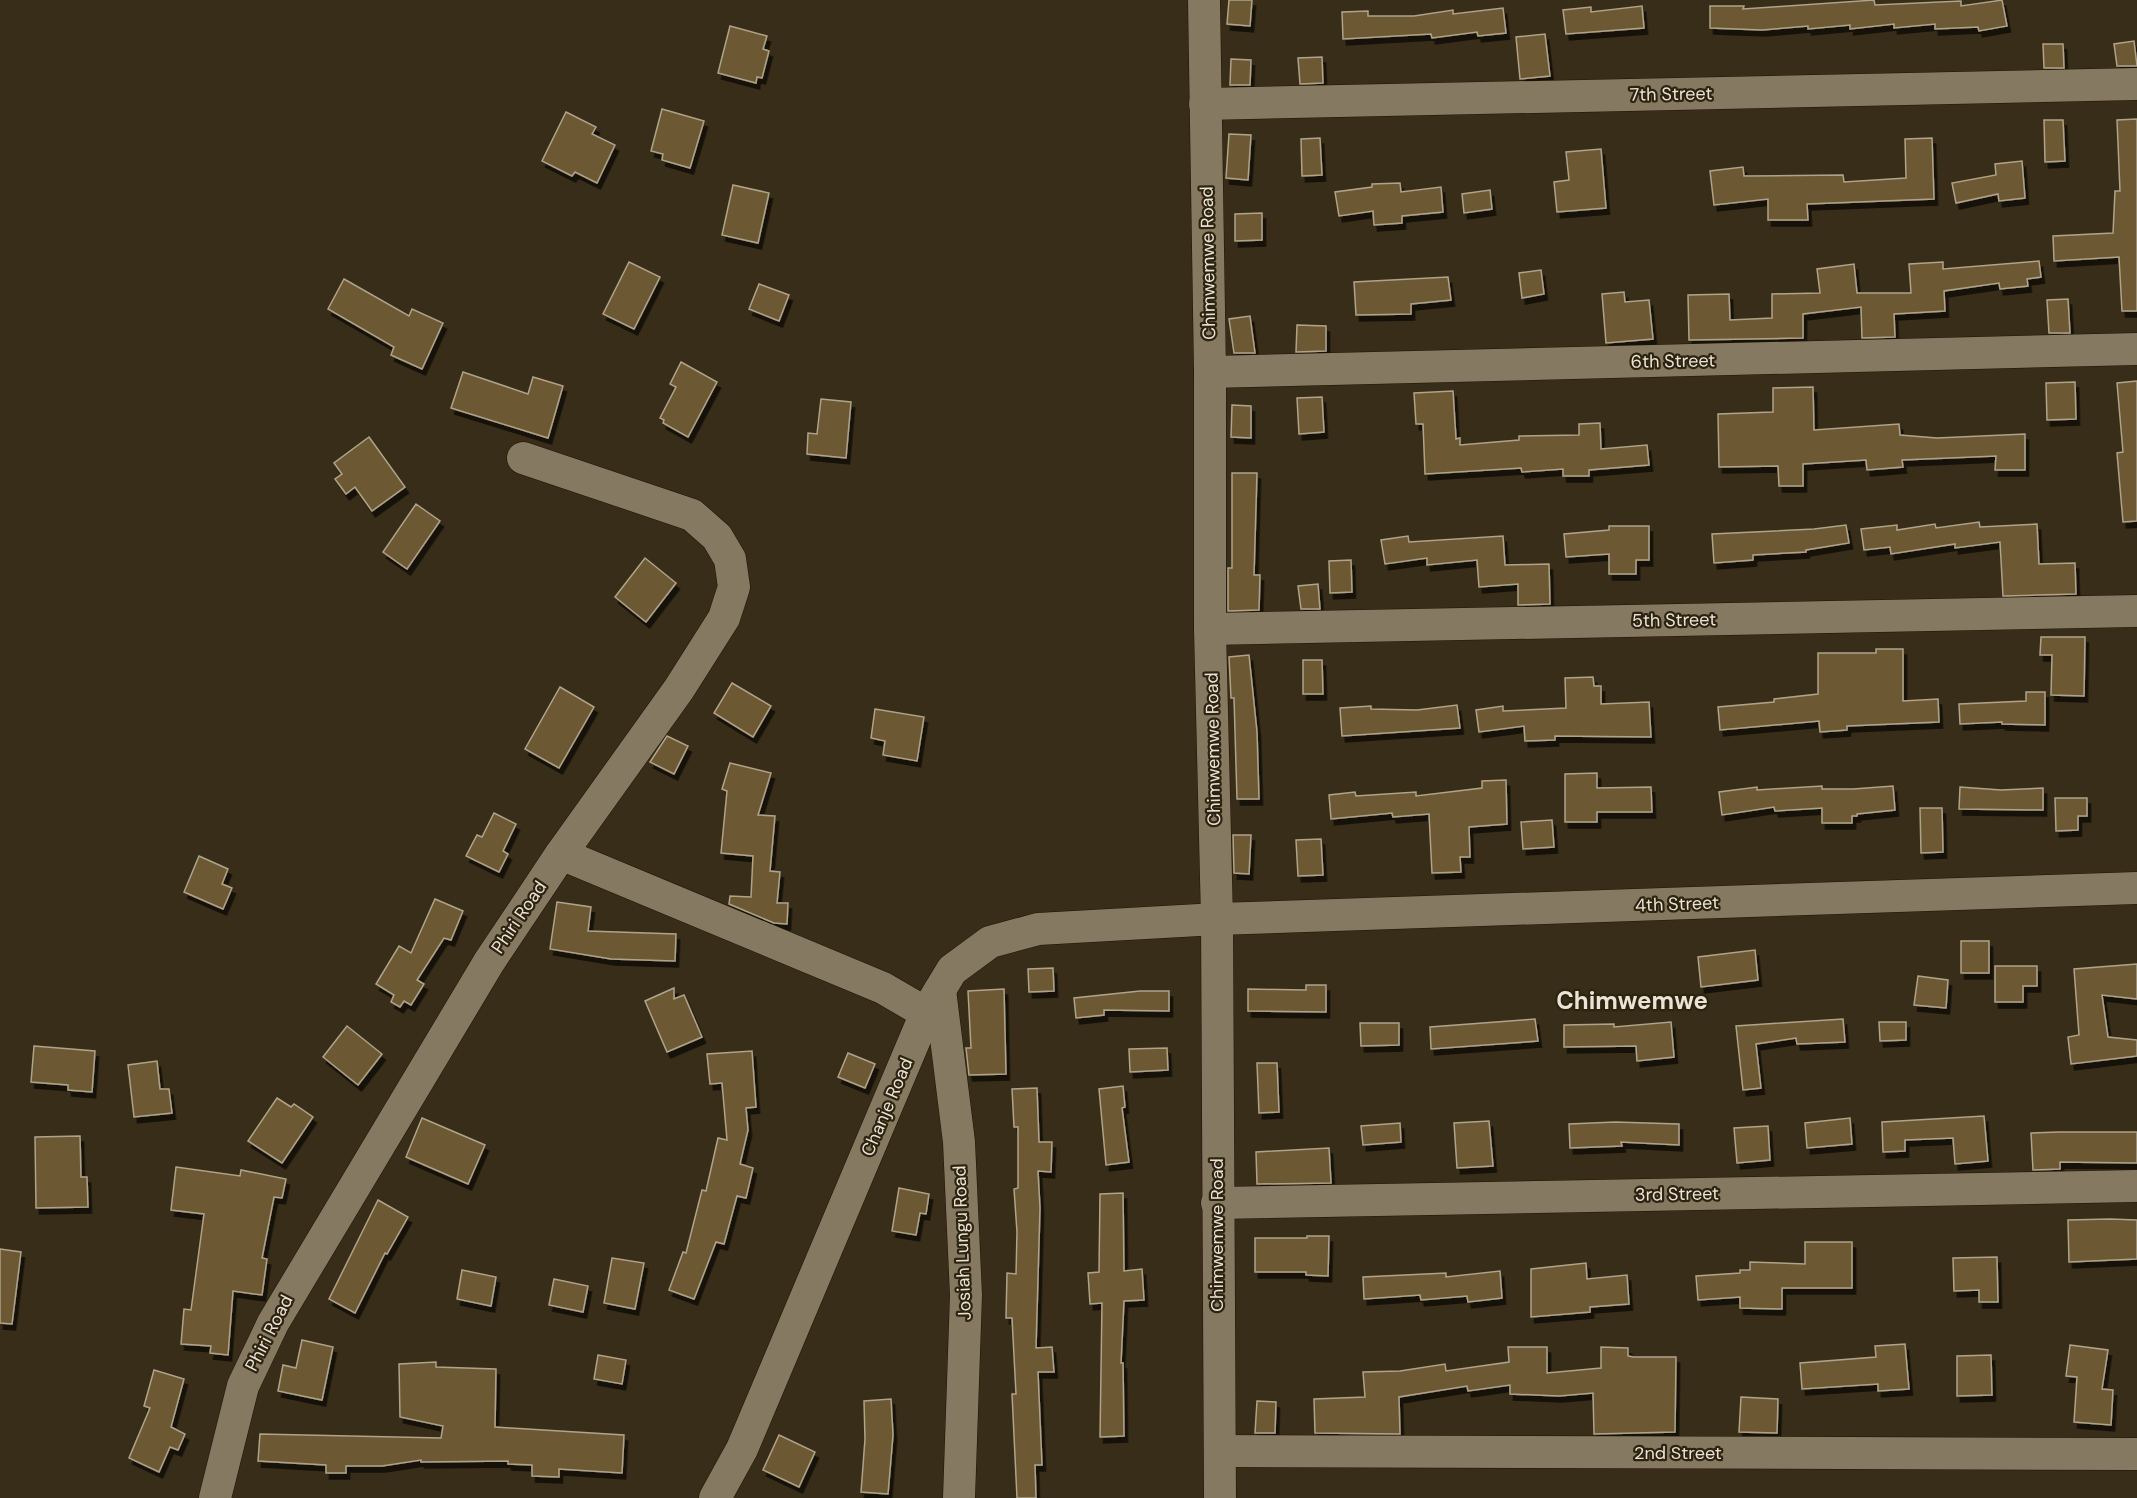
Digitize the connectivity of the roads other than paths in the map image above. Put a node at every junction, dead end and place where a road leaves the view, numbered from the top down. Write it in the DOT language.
graph roads {
  1 [pos="1204,0"];
  2 [pos="2137,84"];
  3 [pos="1205,104"];
  4 [pos="2137,349"];
  5 [pos="1210,372"];
  6 [pos="524,458"];
  7 [pos="2137,610"];
  8 [pos="1210,629"];
  9 [pos="561,854"];
  10 [pos="2137,888"];
  11 [pos="1217,919"];
  12 [pos="933,1001"];
  13 [pos="2137,1186"];
  14 [pos="1217,1203"];
  15 [pos="1220,1451"];
  16 [pos="2137,1454"];
  17 [pos="215,1498"];
  18 [pos="715,1498"];
  19 [pos="959,1498"];
  20 [pos="1220,1498"];
  1 -- 3 [label="street, Chimwemwe Road"];
  2 -- 3 [label="street, 7th Street"];
  3 -- 5 [label="street, Chimwemwe Road"];
  4 -- 5 [label="street, 6th Street"];
  5 -- 8 [label="street, Chimwemwe Road"];
  6 -- 9 [label="street, Phiri Road"];
  7 -- 8 [label="street, 5th Street"];
  8 -- 11 [label="street, Chimwemwe Road"];
  9 -- 12 [label="street"];
  9 -- 17 [label="street, Phiri Road"];
  10 -- 11 [label="street, 4th Street"];
  11 -- 12 [label="street, Chanje Road"];
  11 -- 14 [label="street, Chimwemwe Road"];
  12 -- 18 [label="street, Chanje Road"];
  12 -- 19 [label="street, Josiah Lungu Road"];
  13 -- 14 [label="street, 3rd Street"];
  14 -- 15 [label="street, Chimwemwe Road"];
  15 -- 16 [label="street, 2nd Street"];
  15 -- 20 [label="street, Chimwemwe Road"];
}
